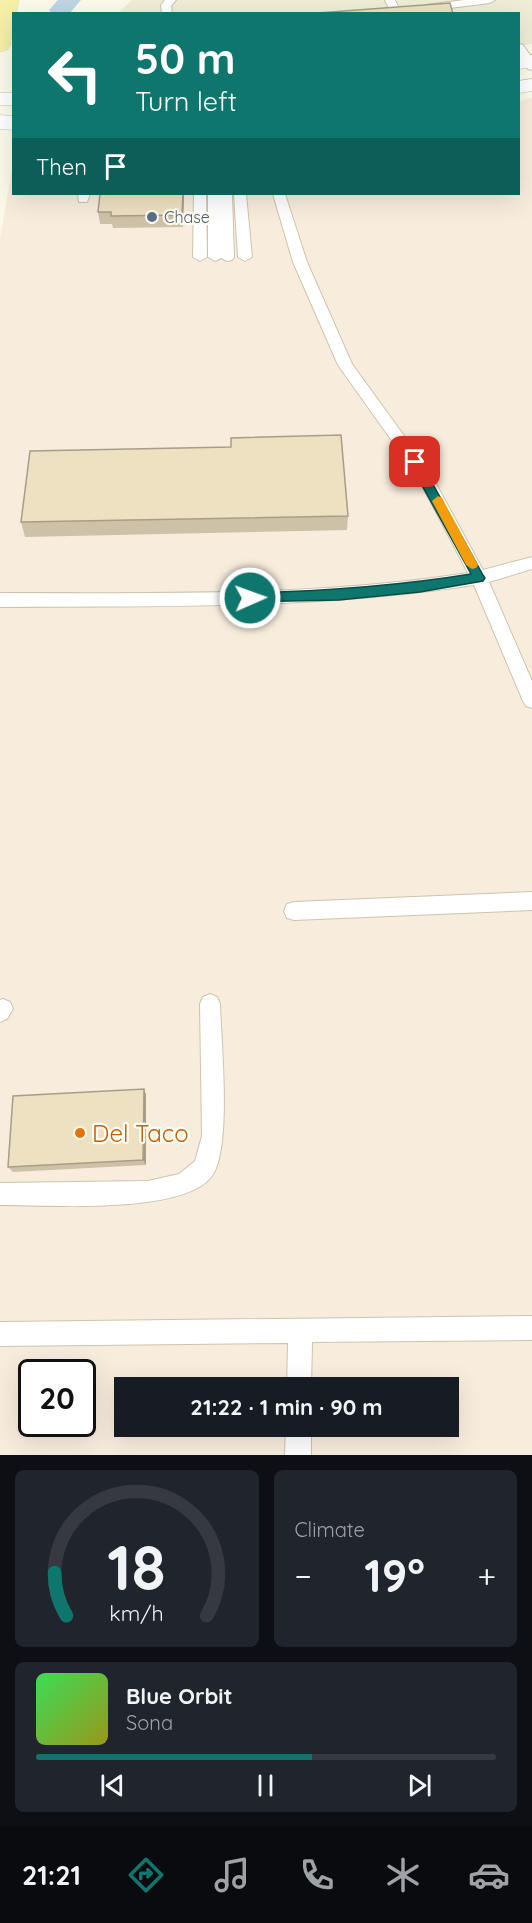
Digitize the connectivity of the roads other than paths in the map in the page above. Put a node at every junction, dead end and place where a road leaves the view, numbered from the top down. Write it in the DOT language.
graph roads {
  1 [pos="9,0"];
  2 [pos="390,0"];
  3 [pos="489,0"];
  4 [pos="0,46"];
  5 [pos="200,195"];
  6 [pos="214,195"];
  7 [pos="226,195"];
  8 [pos="240,195"];
  9 [pos="279,195"];
  10 [pos="200,257"];
  11 [pos="245,257"];
  12 [pos="532,563"];
  13 [pos="479,578"];
  14 [pos="0,600"];
  15 [pos="532,700"];
  16 [pos="532,901"];
  17 [pos="294,911"];
  18 [pos="210,1004"];
  19 [pos="0,1194"];
  20 [pos="532,1328"];
  21 [pos="300,1332"];
  22 [pos="0,1334"];
  23 [pos="299,1377"];
  24 [pos="299,1437"];
  25 [pos="298,1455"];
  1 -- 4 [label="main road"];
  2 -- 3 [label="lane"];
  5 -- 10 [label="lane"];
  6 -- 7 [label="lane"];
  8 -- 11 [label="lane"];
  9 -- 13 [label="lane"];
  12 -- 13 [label="lane"];
  13 -- 14 [label="lane"];
  13 -- 15 [label="lane"];
  16 -- 17 [label="lane"];
  18 -- 19 [label="lane"];
  20 -- 21 [label="lane"];
  21 -- 22 [label="lane"];
  21 -- 23 [label="lane"];
  24 -- 25 [label="lane"];
}
